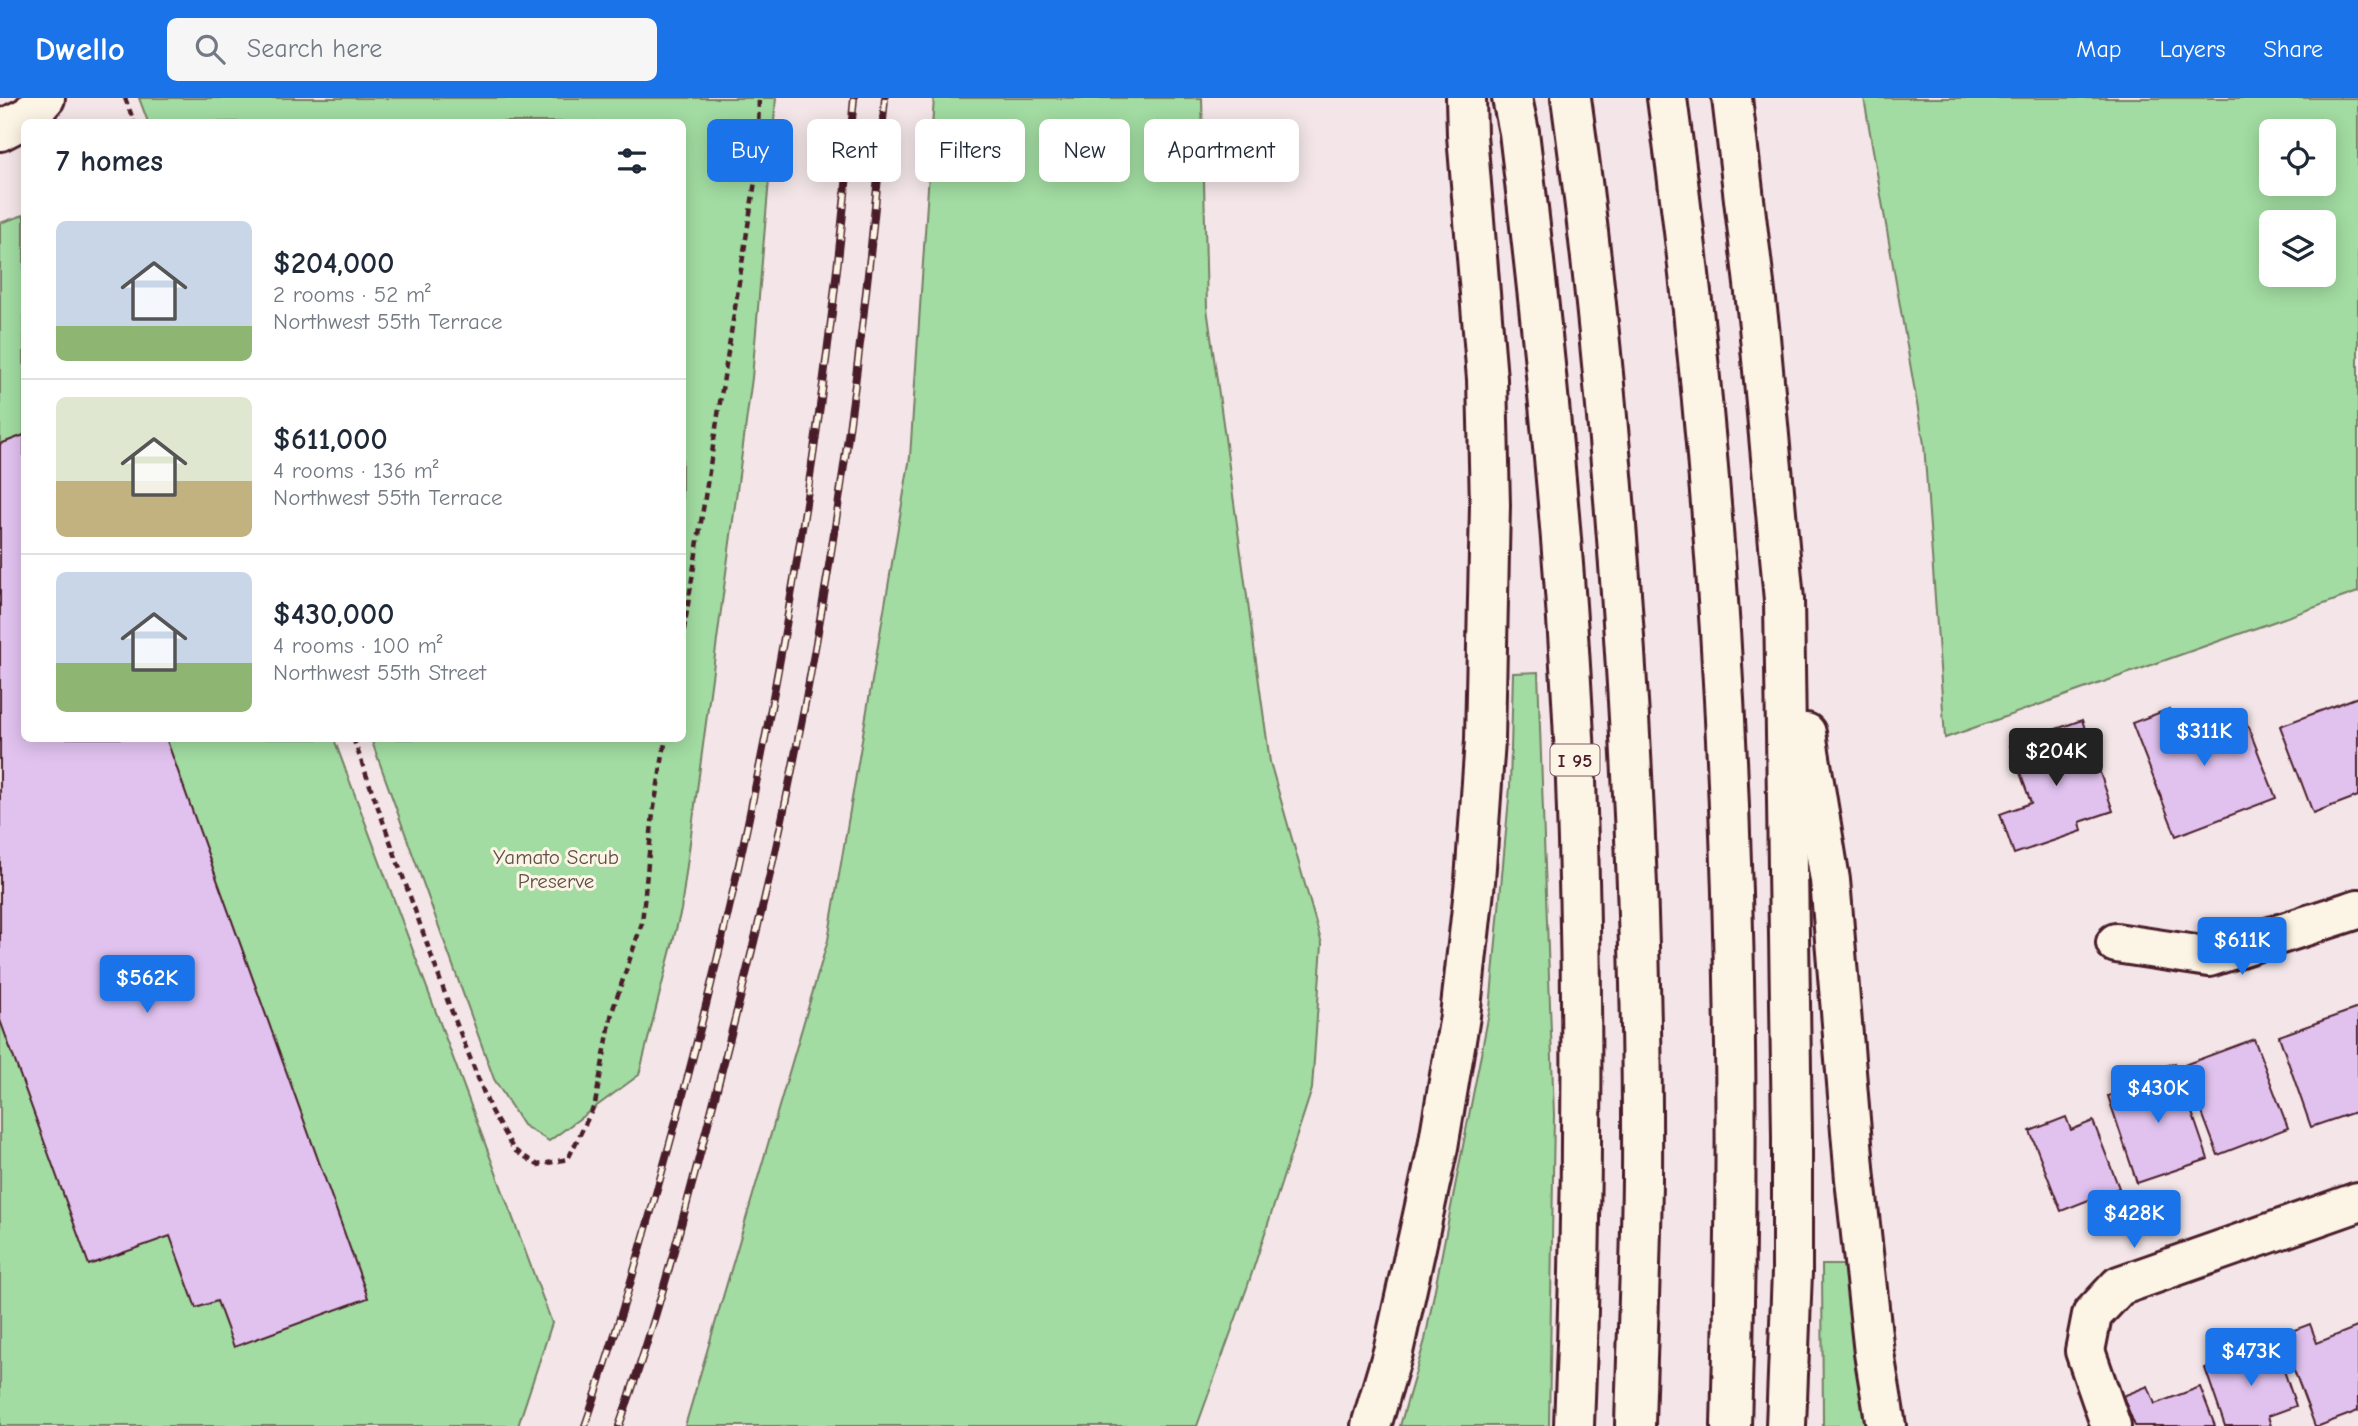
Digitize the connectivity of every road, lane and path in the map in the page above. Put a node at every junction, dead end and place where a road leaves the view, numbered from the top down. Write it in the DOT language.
graph roads {
  1 [pos="45,98"];
  2 [pos="125,98"];
  3 [pos="759,98"];
  4 [pos="1466,98"];
  5 [pos="1512,98"];
  6 [pos="1571,98"];
  7 [pos="1667,98"];
  8 [pos="1732,98"];
  9 [pos="23,119"];
  10 [pos="133,119"];
  11 [pos="21,120"];
  12 [pos="0,131"];
  13 [pos="1784,600"];
  14 [pos="686,617"];
  15 [pos="353,742"];
  16 [pos="665,742"];
  17 [pos="2358,909"];
  18 [pos="2116,943"];
  19 [pos="2358,1202"];
  20 [pos="1371,1426"];
  21 [pos="1574,1426"];
  22 [pos="1634,1426"];
  23 [pos="1731,1426"];
  24 [pos="1786,1426"];
  25 [pos="1886,1426"];
  26 [pos="2111,1426"];
  1 -- 9 [label="main road"];
  2 -- 10 [label="path"];
  3 -- 14 [label="path"];
  4 -- 20 [label="main road"];
  5 -- 21 [label="main road, I 95"];
  6 -- 22 [label="main road"];
  7 -- 23 [label="main road"];
  8 -- 13 [label="main road"];
  11 -- 12 [label="main road"];
  13 -- 24 [label="main road"];
  13 -- 25 [label="main road"];
  15 -- 16 [label="path"];
  17 -- 18 [label="main road"];
  19 -- 26 [label="main road"];
}
